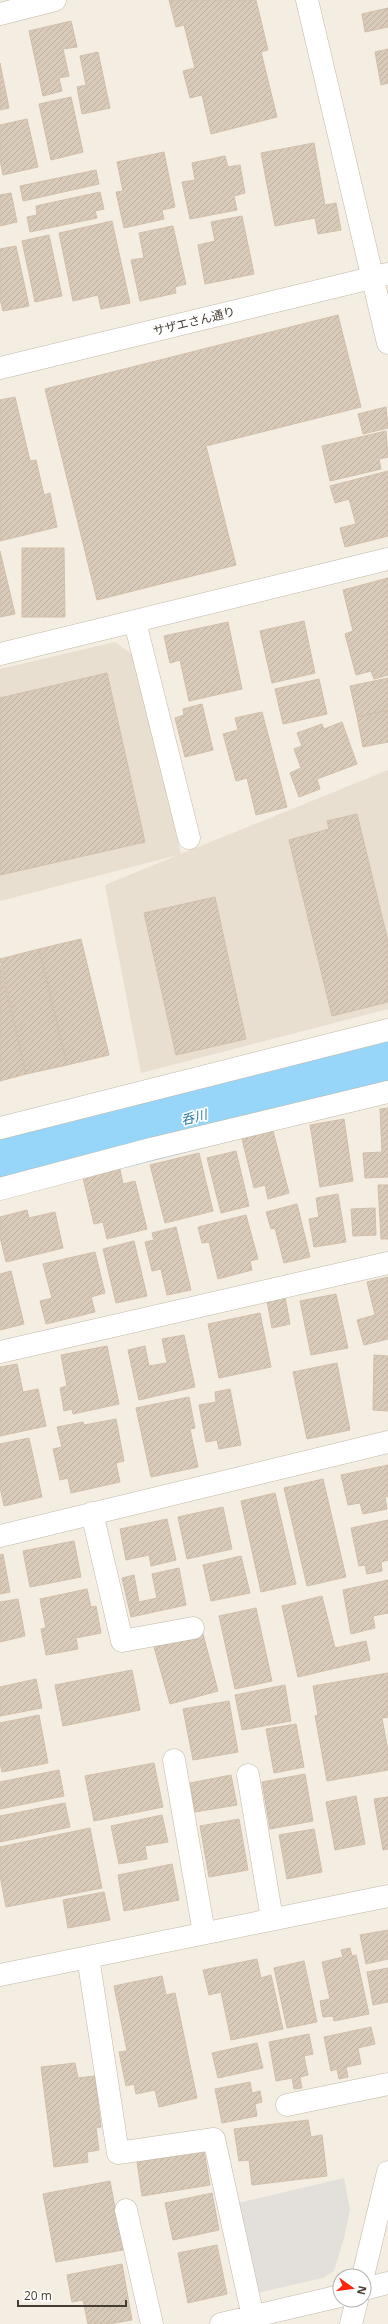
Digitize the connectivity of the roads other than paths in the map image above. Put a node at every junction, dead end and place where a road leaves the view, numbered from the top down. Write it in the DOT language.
graph roads {
  1 [pos="55,0"];
  2 [pos="308,0"];
  3 [pos="0,14"];
  4 [pos="380,276"];
  5 [pos="388,343"];
  6 [pos="0,368"];
  7 [pos="388,560"];
  8 [pos="135,622"];
  9 [pos="0,654"];
  10 [pos="189,838"];
  11 [pos="388,1030"];
  12 [pos="388,1092"];
  13 [pos="0,1128"];
  14 [pos="0,1189"];
  15 [pos="388,1263"];
  16 [pos="0,1352"];
  17 [pos="388,1442"];
  18 [pos="92,1513"];
  19 [pos="0,1536"];
  20 [pos="193,1628"];
  21 [pos="174,1760"];
  22 [pos="248,1775"];
  23 [pos="388,1896"];
  24 [pos="272,1919"];
  25 [pos="204,1933"];
  26 [pos="88,1957"];
  27 [pos="0,1975"];
  28 [pos="388,2084"];
  29 [pos="287,2105"];
  30 [pos="388,2172"];
  31 [pos="126,2210"];
  32 [pos="365,2268"];
  33 [pos="388,2283"];
  34 [pos="372,2287"];
  35 [pos="332,2298"];
  36 [pos="355,2308"];
  37 [pos="253,2317"];
  38 [pos="152,2324"];
  39 [pos="221,2324"];
  40 [pos="351,2324"];
  1 -- 3 [label="street"];
  2 -- 4 [label="street"];
  4 -- 5 [label="street"];
  4 -- 6 [label="street, サザエさん通り"];
  7 -- 8 [label="street"];
  8 -- 9 [label="street"];
  8 -- 10 [label="street"];
  11 -- 13 [label="street"];
  12 -- 14 [label="street"];
  15 -- 16 [label="street"];
  17 -- 18 [label="street"];
  18 -- 19 [label="street"];
  18 -- 20 [label="street"];
  21 -- 25 [label="street"];
  22 -- 24 [label="street"];
  23 -- 24 [label="street"];
  24 -- 25 [label="street"];
  25 -- 26 [label="street"];
  26 -- 27 [label="street"];
  26 -- 37 [label="street"];
  28 -- 29 [label="street"];
  30 -- 32 [label="street"];
  31 -- 38 [label="street"];
  33 -- 34 [label="street"];
  35 -- 37 [label="street"];
  36 -- 40 [label="street"];
  37 -- 39 [label="street"];
}
